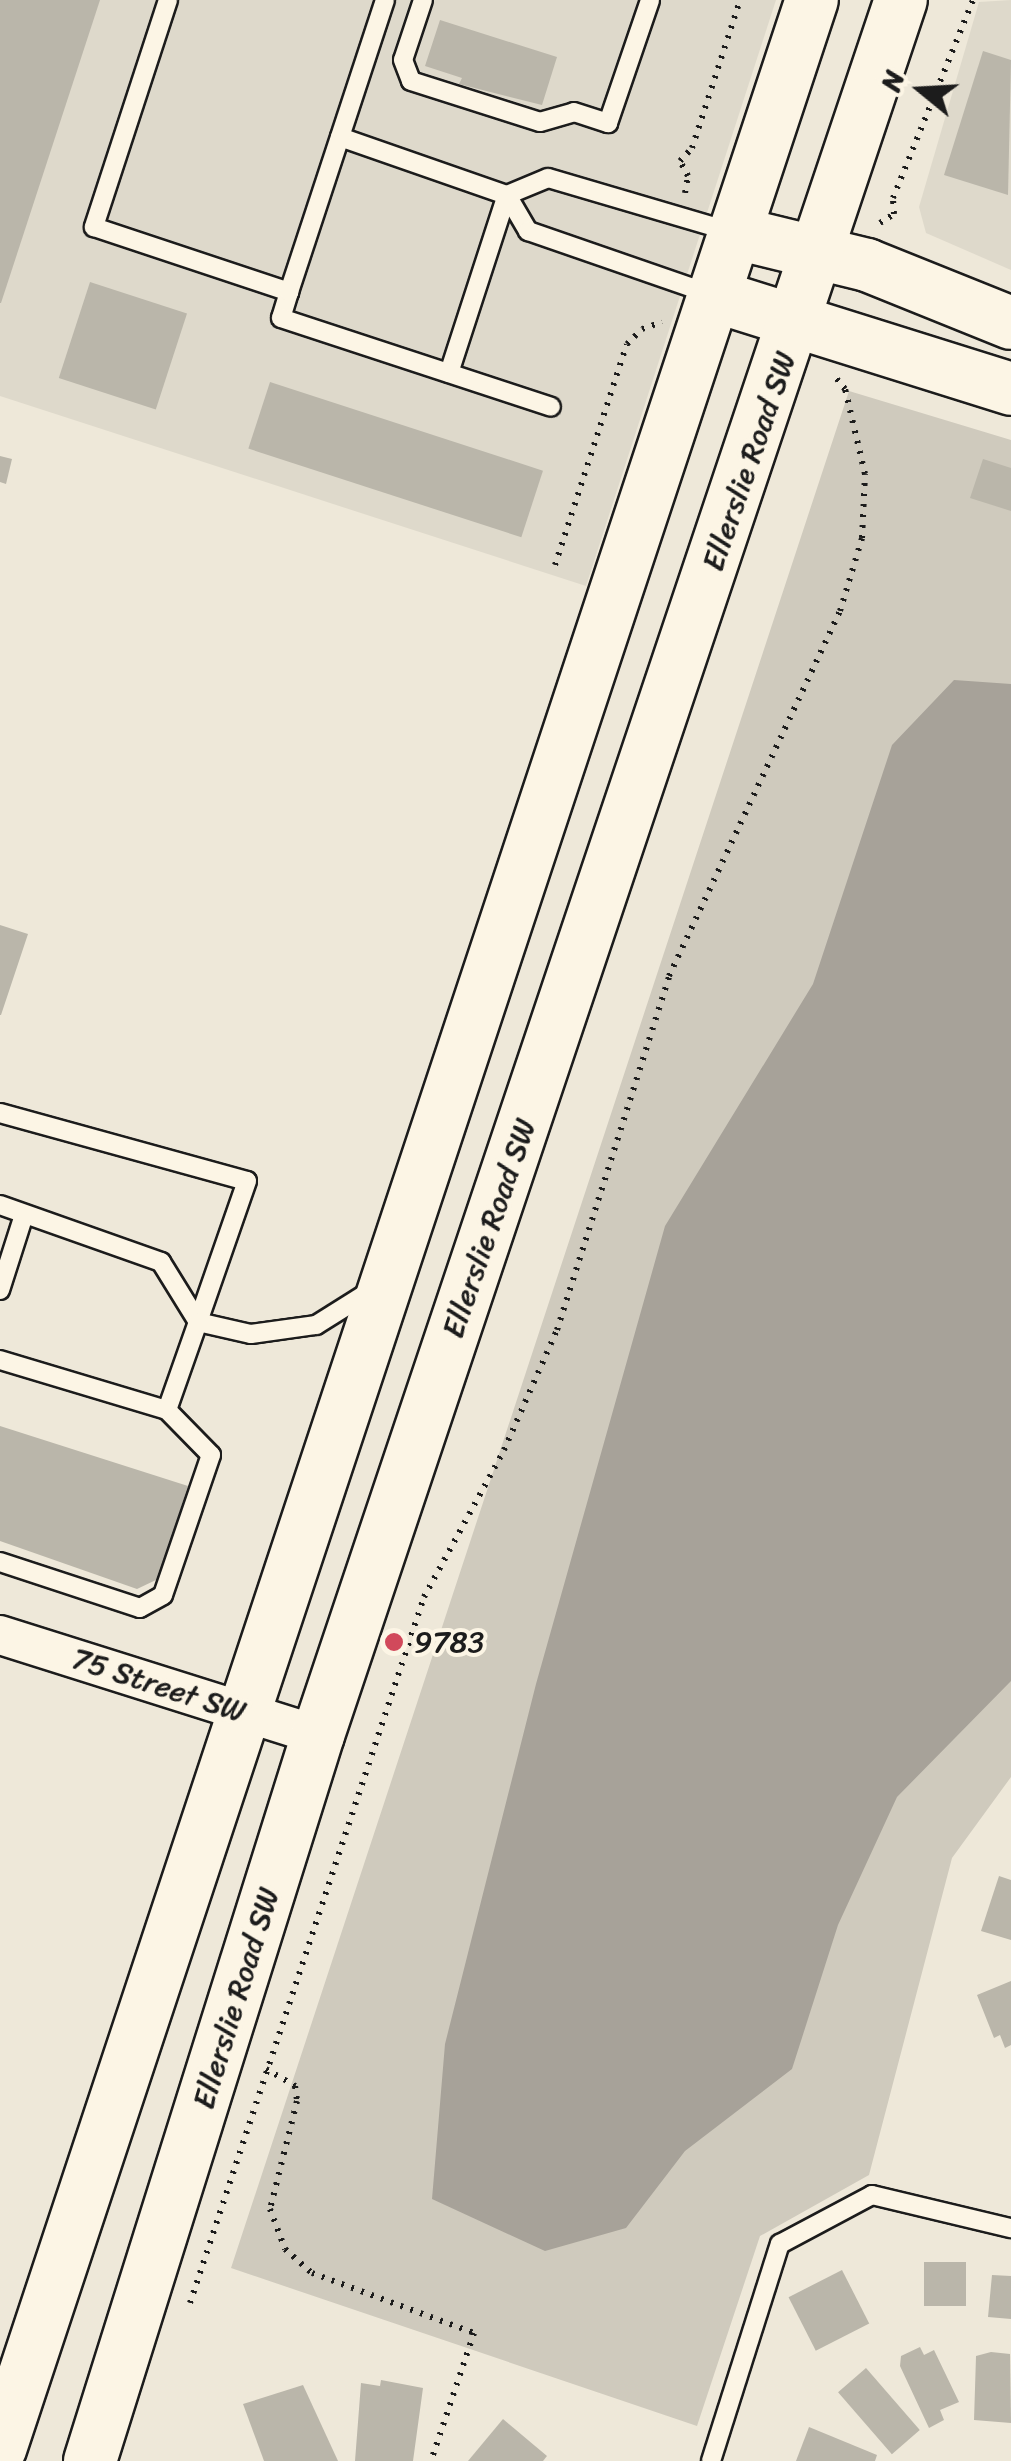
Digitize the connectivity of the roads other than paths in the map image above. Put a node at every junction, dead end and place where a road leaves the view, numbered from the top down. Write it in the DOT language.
graph roads {
  1 [pos="168,0"];
  2 [pos="384,0"];
  3 [pos="423,0"];
  4 [pos="650,0"];
  5 [pos="812,0"];
  6 [pos="901,0"];
  7 [pos="340,137"];
  8 [pos="506,196"];
  9 [pos="736,233"];
  10 [pos="818,253"];
  11 [pos="691,288"];
  12 [pos="289,292"];
  13 [pos="796,322"];
  14 [pos="1011,322"];
  15 [pos="449,373"];
  16 [pos="1011,390"];
  17 [pos="551,407"];
  18 [pos="0,1113"];
  19 [pos="0,1206"];
  20 [pos="24,1214"];
  21 [pos="388,1281"];
  22 [pos="0,1290"];
  23 [pos="198,1322"];
  24 [pos="0,1360"];
  25 [pos="167,1410"];
  26 [pos="0,1562"];
  27 [pos="0,1635"];
  28 [pos="244,1712"];
  29 [pos="318,1735"];
  30 [pos="1011,2228"];
  31 [pos="0,2449"];
  32 [pos="90,2461"];
  33 [pos="710,2461"];
  1 -- 12 [label="lane"];
  2 -- 7 [label="lane"];
  3 -- 4 [label="lane"];
  5 -- 9 [label="main road"];
  6 -- 10 [label="main road, Ellerslie Road SW"];
  7 -- 8 [label="lane"];
  7 -- 12 [label="lane"];
  8 -- 9 [label="lane"];
  8 -- 11 [label="lane"];
  8 -- 15 [label="lane"];
  9 -- 10 [label="main road"];
  9 -- 11 [label="main road"];
  10 -- 13 [label="main road, Ellerslie Road SW"];
  10 -- 14 [label="main road"];
  11 -- 13 [label="main road"];
  11 -- 21 [label="main road"];
  12 -- 15 [label="lane"];
  13 -- 16 [label="main road"];
  13 -- 29 [label="main road, Ellerslie Road SW"];
  15 -- 17 [label="lane"];
  18 -- 23 [label="lane"];
  19 -- 20 [label="lane"];
  20 -- 22 [label="lane"];
  20 -- 23 [label="lane"];
  21 -- 23 [label="lane"];
  21 -- 28 [label="main road"];
  23 -- 25 [label="lane"];
  24 -- 25 [label="lane"];
  25 -- 26 [label="lane"];
  27 -- 28 [label="street, 75 Street SW"];
  28 -- 29 [label="street, 75 Street SW"];
  28 -- 31 [label="main road"];
  29 -- 32 [label="main road, Ellerslie Road SW"];
  30 -- 33 [label="lane"];
}
